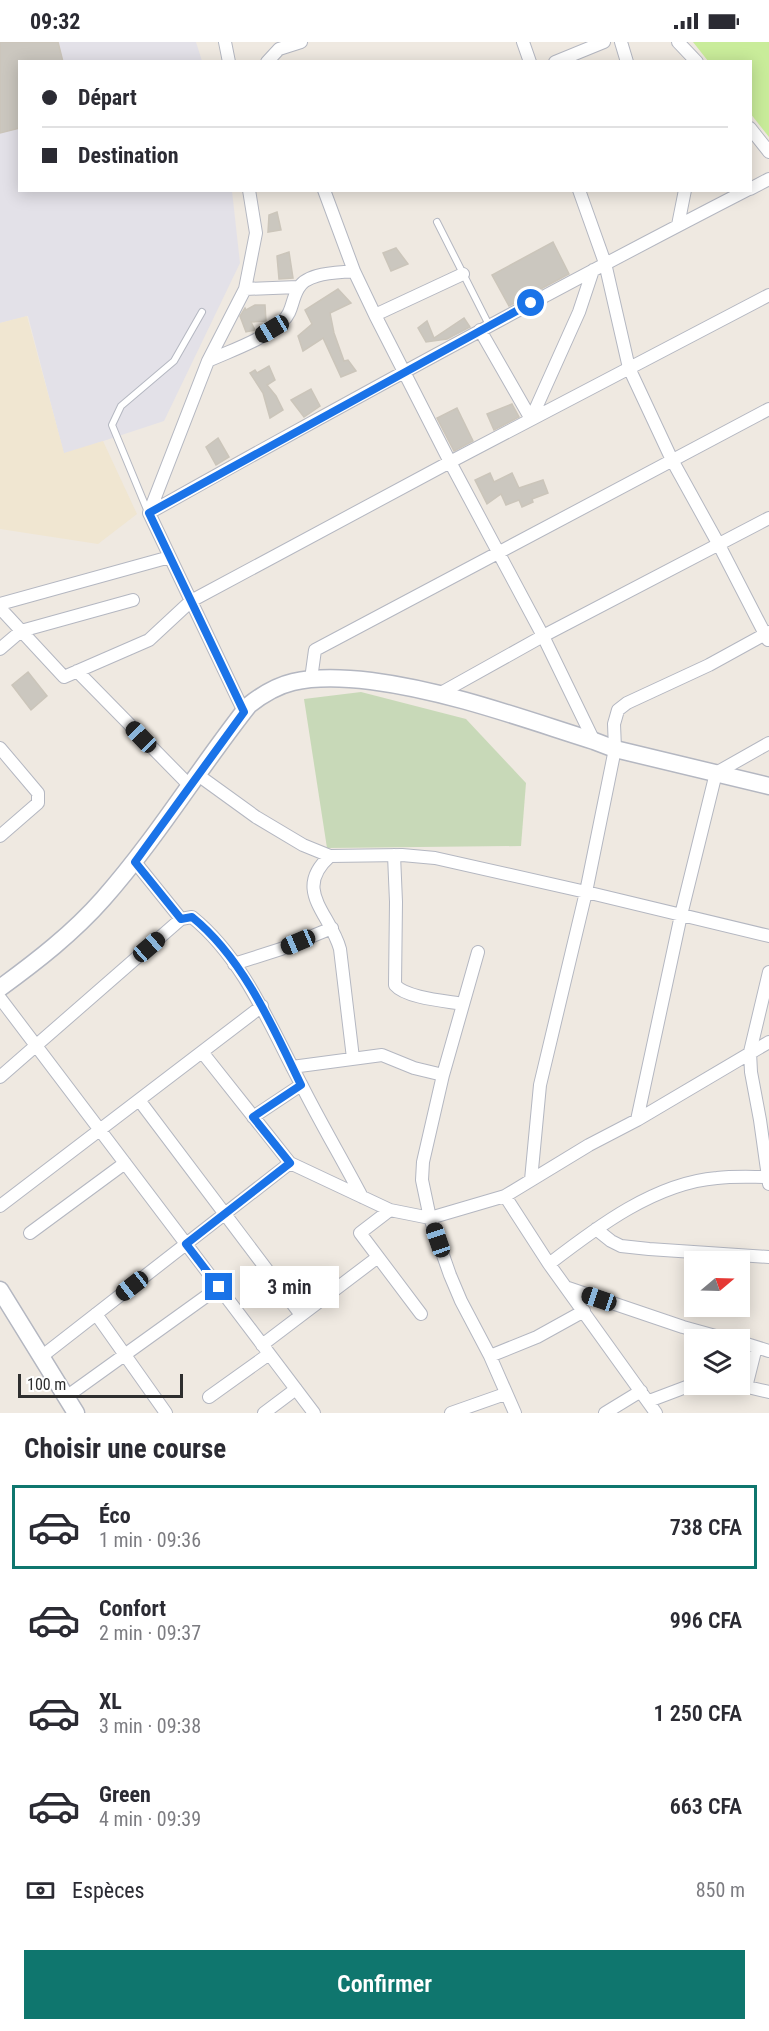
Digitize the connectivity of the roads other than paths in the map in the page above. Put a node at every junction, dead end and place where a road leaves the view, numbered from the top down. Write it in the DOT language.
graph roads {
  1 [pos="225,42"];
  2 [pos="301,42"];
  3 [pos="523,42"];
  4 [pos="604,42"];
  5 [pos="621,42"];
  6 [pos="678,42"];
  7 [pos="272,59"];
  8 [pos="229,60"];
  9 [pos="529,60"];
  10 [pos="560,60"];
  11 [pos="626,60"];
  12 [pos="695,60"];
  13 [pos="752,131"];
  14 [pos="769,152"];
  15 [pos="769,179"];
  16 [pos="752,188"];
  17 [pos="249,192"];
  18 [pos="325,192"];
  19 [pos="580,192"];
  20 [pos="684,192"];
  21 [pos="744,192"];
  22 [pos="437,222"];
  23 [pos="678,225"];
  24 [pos="605,263"];
  25 [pos="593,270"];
  26 [pos="354,271"];
  27 [pos="463,274"];
  28 [pos="298,287"];
  29 [pos="245,289"];
  30 [pos="769,295"];
  31 [pos="202,312"];
  32 [pos="375,315"];
  33 [pos="485,327"];
  34 [pos="208,361"];
  35 [pos="629,368"];
  36 [pos="403,371"];
  37 [pos="769,409"];
  38 [pos="531,419"];
  39 [pos="672,460"];
  40 [pos="450,462"];
  41 [pos="149,513"];
  42 [pos="769,518"];
  43 [pos="719,545"];
  44 [pos="498,553"];
  45 [pos="170,557"];
  46 [pos="133,600"];
  47 [pos="191,601"];
  48 [pos="0,606"];
  49 [pos="21,631"];
  50 [pos="543,636"];
  51 [pos="768,636"];
  52 [pos="0,649"];
  53 [pos="77,671"];
  54 [pos="311,679"];
  55 [pos="440,694"];
  56 [pos="244,712"];
  57 [pos="594,741"];
  58 [pos="769,743"];
  59 [pos="0,748"];
  60 [pos="615,749"];
  61 [pos="716,773"];
  62 [pos="194,781"];
  63 [pos="769,786"];
  64 [pos="0,836"];
  65 [pos="394,855"];
  66 [pos="330,856"];
  67 [pos="135,862"];
  68 [pos="586,892"];
  69 [pos="681,915"];
  70 [pos="181,919"];
  71 [pos="332,928"];
  72 [pos="769,936"];
  73 [pos="478,952"];
  74 [pos="234,964"];
  75 [pos="769,972"];
  76 [pos="0,988"];
  77 [pos="0,998"];
  78 [pos="463,1004"];
  79 [pos="262,1006"];
  80 [pos="769,1042"];
  81 [pos="36,1046"];
  82 [pos="202,1052"];
  83 [pos="750,1052"];
  84 [pos="353,1058"];
  85 [pos="292,1067"];
  86 [pos="443,1075"];
  87 [pos="0,1077"];
  88 [pos="301,1085"];
  89 [pos="139,1100"];
  90 [pos="253,1117"];
  91 [pos="637,1120"];
  92 [pos="100,1130"];
  93 [pos="766,1145"];
  94 [pos="125,1163"];
  95 [pos="290,1163"];
  96 [pos="531,1180"];
  97 [pos="769,1181"];
  98 [pos="505,1196"];
  99 [pos="363,1197"];
  100 [pos="0,1206"];
  101 [pos="390,1210"];
  102 [pos="225,1214"];
  103 [pos="430,1218"];
  104 [pos="596,1229"];
  105 [pos="30,1233"];
  106 [pos="186,1244"];
  107 [pos="378,1257"];
  108 [pos="769,1257"];
  109 [pos="549,1264"];
  110 [pos="219,1287"];
  111 [pos="568,1288"];
  112 [pos="0,1290"];
  113 [pos="584,1311"];
  114 [pos="96,1314"];
  115 [pos="421,1314"];
  116 [pos="301,1315"];
  117 [pos="690,1329"];
  118 [pos="750,1345"];
  119 [pos="756,1347"];
  120 [pos="266,1349"];
  121 [pos="769,1351"];
  122 [pos="125,1355"];
  123 [pos="490,1356"];
  124 [pos="41,1357"];
  125 [pos="750,1362"];
  126 [pos="684,1388"];
  127 [pos="750,1388"];
  128 [pos="296,1389"];
  129 [pos="641,1391"];
  130 [pos="769,1392"];
  131 [pos="506,1394"];
  132 [pos="66,1397"];
  133 [pos="209,1397"];
  134 [pos="649,1401"];
  135 [pos="161,1411"];
  136 [pos="75,1413"];
  137 [pos="264,1413"];
  138 [pos="314,1413"];
  139 [pos="451,1413"];
  140 [pos="515,1413"];
  141 [pos="605,1413"];
  142 [pos="656,1413"];
  1 -- 8 [label="street"];
  2 -- 7 [label="street"];
  3 -- 9 [label="street"];
  4 -- 10 [label="street"];
  5 -- 11 [label="street"];
  6 -- 12 [label="street"];
  13 -- 14 [label="street"];
  15 -- 16 [label="street"];
  17 -- 29 [label="street"];
  18 -- 26 [label="street"];
  19 -- 24 [label="street"];
  20 -- 23 [label="street"];
  21 -- 23 [label="street"];
  22 -- 27 [label="lane"];
  23 -- 24 [label="street"];
  24 -- 25 [label="street"];
  24 -- 35 [label="street"];
  25 -- 33 [label="street"];
  25 -- 38 [label="street"];
  26 -- 28 [label="street"];
  26 -- 32 [label="street"];
  27 -- 32 [label="street"];
  27 -- 33 [label="lane"];
  28 -- 29 [label="street"];
  28 -- 34 [label="street"];
  29 -- 34 [label="street"];
  30 -- 35 [label="street"];
  31 -- 41 [label="lane"];
  32 -- 36 [label="street"];
  33 -- 36 [label="street"];
  33 -- 38 [label="street"];
  34 -- 41 [label="street"];
  35 -- 38 [label="street"];
  35 -- 39 [label="street"];
  36 -- 40 [label="street"];
  36 -- 41 [label="street"];
  37 -- 39 [label="street"];
  38 -- 40 [label="street"];
  39 -- 43 [label="street"];
  39 -- 44 [label="street"];
  40 -- 44 [label="street"];
  40 -- 47 [label="street"];
  41 -- 45 [label="street"];
  42 -- 43 [label="street"];
  43 -- 50 [label="street"];
  43 -- 51 [label="street"];
  44 -- 50 [label="street"];
  44 -- 54 [label="street"];
  45 -- 47 [label="street"];
  45 -- 48 [label="street"];
  46 -- 49 [label="street"];
  47 -- 53 [label="street"];
  47 -- 56 [label="street"];
  48 -- 49 [label="street"];
  49 -- 52 [label="street"];
  49 -- 53 [label="street"];
  50 -- 55 [label="street"];
  50 -- 57 [label="street"];
  51 -- 60 [label="street"];
  53 -- 62 [label="street"];
  54 -- 55 [label="street"];
  54 -- 56 [label="street"];
  55 -- 57 [label="street"];
  56 -- 62 [label="street"];
  57 -- 60 [label="street"];
  58 -- 61 [label="street"];
  59 -- 64 [label="street"];
  60 -- 61 [label="street"];
  60 -- 68 [label="street"];
  61 -- 63 [label="street"];
  61 -- 69 [label="street"];
  62 -- 66 [label="street"];
  62 -- 67 [label="street"];
  65 -- 66 [label="street"];
  65 -- 68 [label="street"];
  65 -- 78 [label="street"];
  66 -- 71 [label="street"];
  67 -- 70 [label="street"];
  67 -- 76 [label="street"];
  68 -- 69 [label="street"];
  68 -- 96 [label="street"];
  69 -- 72 [label="street"];
  69 -- 91 [label="street"];
  70 -- 74 [label="street"];
  70 -- 81 [label="street"];
  71 -- 74 [label="street"];
  71 -- 84 [label="street"];
  73 -- 78 [label="street"];
  74 -- 79 [label="street"];
  75 -- 83 [label="street"];
  77 -- 81 [label="street"];
  78 -- 86 [label="street"];
  79 -- 82 [label="street"];
  79 -- 85 [label="street"];
  80 -- 83 [label="street"];
  81 -- 87 [label="street"];
  81 -- 92 [label="street"];
  82 -- 89 [label="street"];
  82 -- 90 [label="street"];
  83 -- 91 [label="street"];
  83 -- 93 [label="street"];
  84 -- 85 [label="street"];
  84 -- 86 [label="street"];
  85 -- 88 [label="street"];
  86 -- 103 [label="street"];
  88 -- 90 [label="street"];
  88 -- 99 [label="street"];
  89 -- 92 [label="street"];
  89 -- 102 [label="street"];
  90 -- 95 [label="street"];
  91 -- 96 [label="street"];
  92 -- 94 [label="street"];
  92 -- 100 [label="street"];
  93 -- 97 [label="street"];
  94 -- 105 [label="street"];
  94 -- 106 [label="street"];
  95 -- 99 [label="street"];
  95 -- 102 [label="street"];
  96 -- 98 [label="street"];
  97 -- 104 [label="street"];
  98 -- 103 [label="street"];
  98 -- 109 [label="street"];
  99 -- 101 [label="street"];
  101 -- 103 [label="street"];
  101 -- 107 [label="street"];
  102 -- 106 [label="street"];
  102 -- 116 [label="street"];
  103 -- 123 [label="street"];
  104 -- 108 [label="street"];
  104 -- 109 [label="street"];
  106 -- 110 [label="street"];
  106 -- 114 [label="street"];
  107 -- 115 [label="street"];
  107 -- 116 [label="street"];
  109 -- 111 [label="street"];
  110 -- 120 [label="street"];
  110 -- 122 [label="street"];
  111 -- 113 [label="street"];
  111 -- 117 [label="street"];
  112 -- 124 [label="street"];
  113 -- 123 [label="street"];
  113 -- 129 [label="street"];
  114 -- 122 [label="street"];
  114 -- 124 [label="street"];
  116 -- 120 [label="street"];
  118 -- 119 [label="street"];
  119 -- 121 [label="street"];
  119 -- 125 [label="street"];
  120 -- 128 [label="street"];
  120 -- 133 [label="street"];
  122 -- 132 [label="street"];
  122 -- 135 [label="street"];
  123 -- 131 [label="street"];
  124 -- 132 [label="street"];
  126 -- 134 [label="street"];
  127 -- 130 [label="street"];
  128 -- 137 [label="street"];
  128 -- 138 [label="street"];
  129 -- 134 [label="street"];
  129 -- 141 [label="street"];
  131 -- 139 [label="street"];
  131 -- 140 [label="street"];
  132 -- 136 [label="street"];
  134 -- 142 [label="street"];
}
